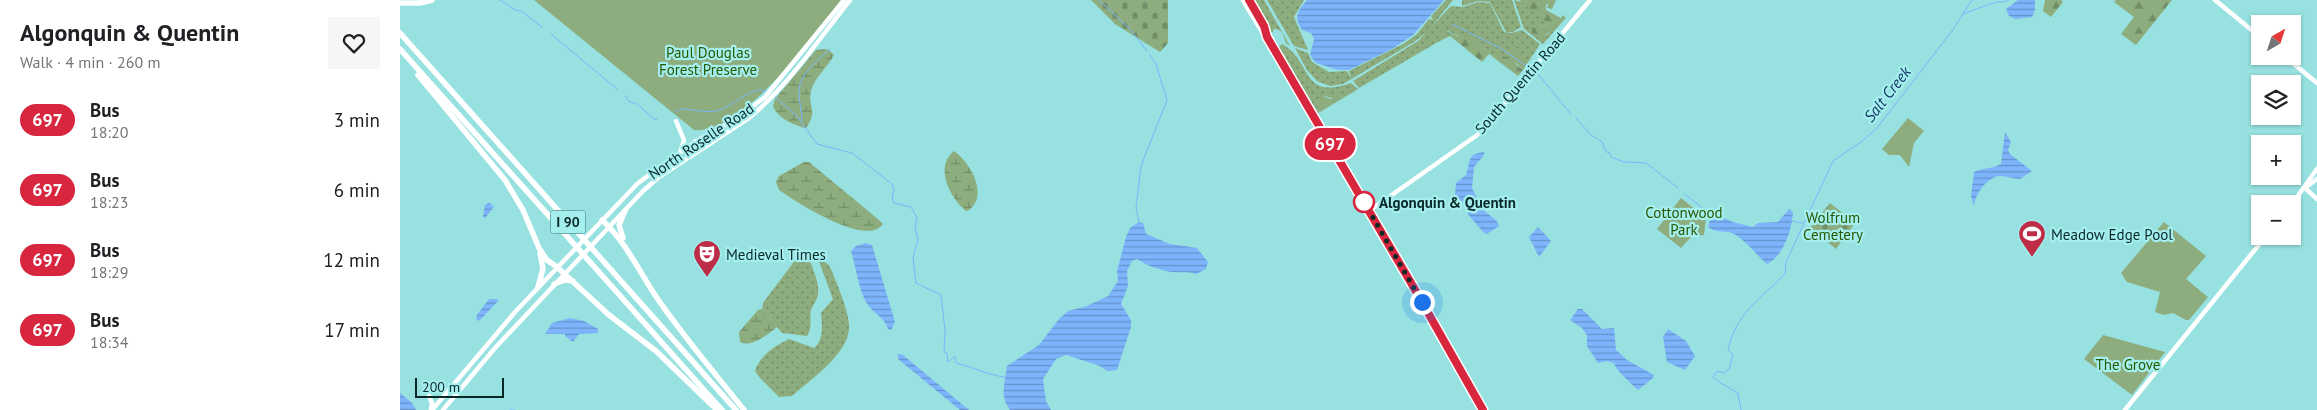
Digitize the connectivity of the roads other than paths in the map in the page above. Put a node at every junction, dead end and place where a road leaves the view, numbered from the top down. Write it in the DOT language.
graph roads {
  1 [pos="432,0"];
  2 [pos="844,0"];
  3 [pos="850,0"];
  4 [pos="1243,0"];
  5 [pos="1249,0"];
  6 [pos="1590,0"];
  7 [pos="2215,0"];
  8 [pos="400,2"];
  9 [pos="2251,30"];
  10 [pos="400,33"];
  11 [pos="1267,37"];
  12 [pos="401,50"];
  13 [pos="2294,65"];
  14 [pos="2317,83"];
  15 [pos="676,121"];
  16 [pos="680,152"];
  17 [pos="2317,169"];
  18 [pos="2317,179"];
  19 [pos="2305,188"];
  20 [pos="2299,195"];
  21 [pos="2317,199"];
  22 [pos="625,211"];
  23 [pos="1369,211"];
  24 [pos="602,220"];
  25 [pos="609,226"];
  26 [pos="2259,245"];
  27 [pos="539,248"];
  28 [pos="638,266"];
  29 [pos="557,267"];
  30 [pos="564,273"];
  31 [pos="572,281"];
  32 [pos="554,284"];
  33 [pos="538,287"];
  34 [pos="441,399"];
  35 [pos="432,410"];
  36 [pos="444,410"];
  37 [pos="717,410"];
  38 [pos="722,410"];
  39 [pos="736,410"];
  40 [pos="744,410"];
  41 [pos="1483,410"];
  42 [pos="2125,410"];
  1 -- 8 [label="highway"];
  2 -- 16 [label="main road, North Roselle Road"];
  3 -- 22 [label="main road, North Roselle Road"];
  4 -- 11 [label="main road"];
  5 -- 11 [label="main road"];
  6 -- 23 [label="main road, South Quentin Road"];
  7 -- 9 [label="main road"];
  10 -- 39 [label="highway, I 90"];
  11 -- 23 [label="main road"];
  12 -- 27 [label="highway"];
  12 -- 38 [label="highway, I 90"];
  13 -- 14 [label="main road"];
  15 -- 16 [label="main road"];
  16 -- 24 [label="main road, North Roselle Road"];
  17 -- 19 [label="main road"];
  18 -- 19 [label="main road"];
  19 -- 20 [label="main road"];
  19 -- 21 [label="main road"];
  22 -- 25 [label="main road, North Roselle Road"];
  22 -- 28 [label="highway"];
  23 -- 41 [label="main road"];
  24 -- 25 [label="highway"];
  24 -- 29 [label="main road, North Roselle Road"];
  25 -- 28 [label="highway"];
  25 -- 30 [label="main road, North Roselle Road"];
  26 -- 42 [label="main road"];
  27 -- 29 [label="highway"];
  27 -- 33 [label="highway"];
  28 -- 40 [label="highway"];
  29 -- 30 [label="highway"];
  29 -- 33 [label="main road, North Roselle Road"];
  30 -- 31 [label="highway"];
  30 -- 32 [label="main road, North Roselle Road"];
  31 -- 32 [label="highway"];
  31 -- 37 [label="highway"];
  32 -- 36 [label="main road, North Roselle Road"];
  33 -- 34 [label="main road, North Roselle Road"];
  34 -- 35 [label="main road, North Roselle Road"];
  34 -- 35 [label="main road"];
}
